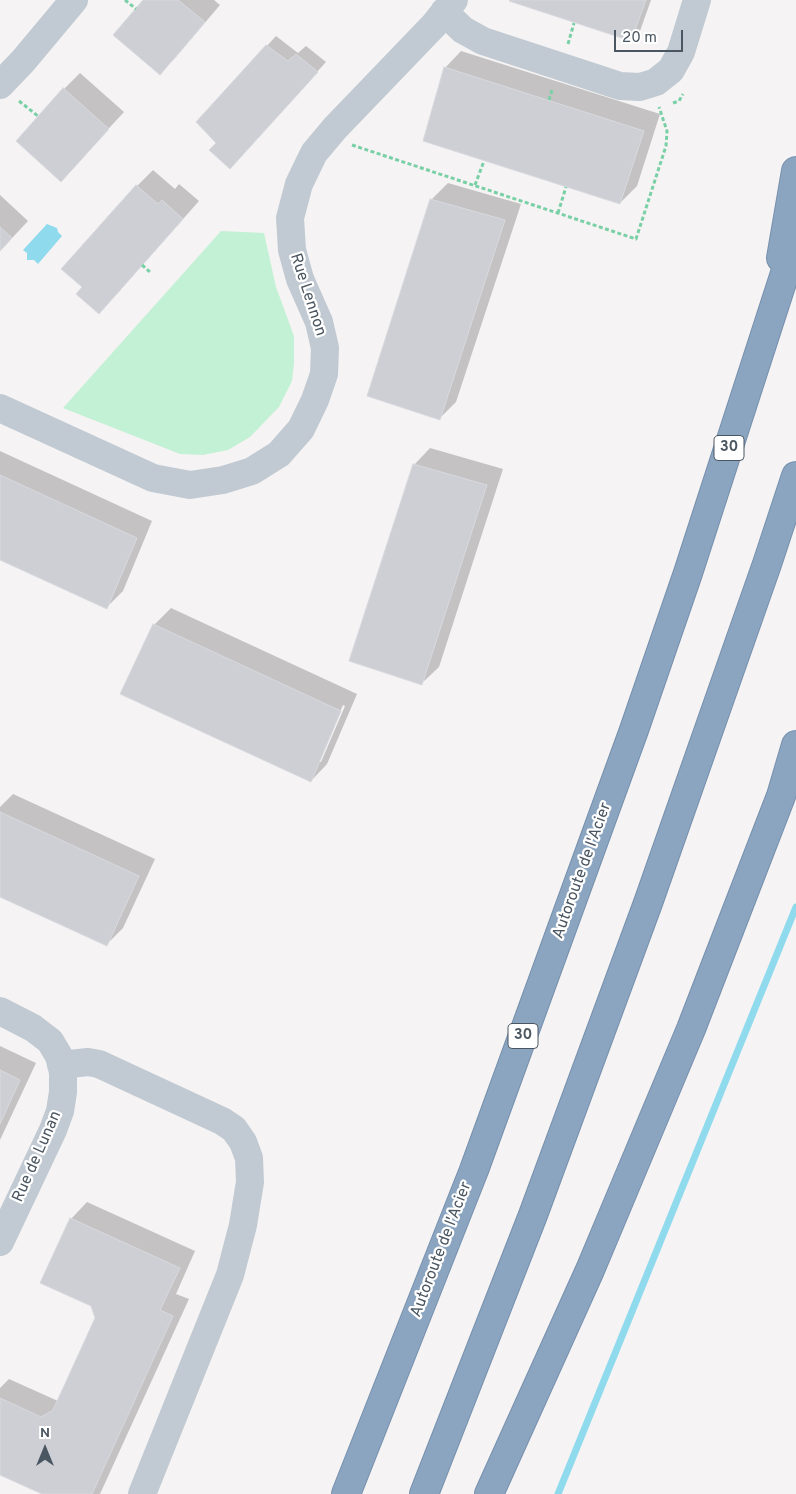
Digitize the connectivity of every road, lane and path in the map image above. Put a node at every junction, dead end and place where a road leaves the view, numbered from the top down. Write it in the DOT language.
graph roads {
  1 [pos="74,0"];
  2 [pos="126,0"];
  3 [pos="697,0"];
  4 [pos="449,6"];
  5 [pos="136,9"];
  6 [pos="671,70"];
  7 [pos="0,85"];
  8 [pos="328,136"];
  9 [pos="484,161"];
  10 [pos="796,171"];
  11 [pos="475,185"];
  12 [pos="566,187"];
  13 [pos="558,213"];
  14 [pos="796,239"];
  15 [pos="142,265"];
  16 [pos="150,272"];
  17 [pos="769,323"];
  18 [pos="0,408"];
  19 [pos="796,476"];
  20 [pos="796,745"];
  21 [pos="796,763"];
  22 [pos="781,796"];
  23 [pos="0,1011"];
  24 [pos="61,1065"];
  25 [pos="0,1242"];
  26 [pos="142,1494"];
  27 [pos="346,1494"];
  28 [pos="424,1494"];
  29 [pos="489,1494"];
  1 -- 7 [label="street"];
  2 -- 5 [label="path"];
  3 -- 6 [label="street"];
  4 -- 6 [label="street"];
  4 -- 8 [label="street, Rue Lennon"];
  6 -- 13 [label="path"];
  8 -- 11 [label="path"];
  8 -- 18 [label="street, Rue Lennon"];
  9 -- 11 [label="path"];
  10 -- 17 [label="highway"];
  11 -- 13 [label="path"];
  12 -- 13 [label="path"];
  14 -- 17 [label="highway, Autoroute de l'Acier / 30"];
  15 -- 16 [label="path"];
  17 -- 27 [label="highway, Autoroute de l'Acier / 30"];
  19 -- 28 [label="highway"];
  20 -- 22 [label="highway"];
  21 -- 22 [label="highway"];
  22 -- 29 [label="highway"];
  23 -- 24 [label="street, Rue de Lunan"];
  24 -- 25 [label="street, Rue de Lunan"];
  24 -- 26 [label="street"];
}
